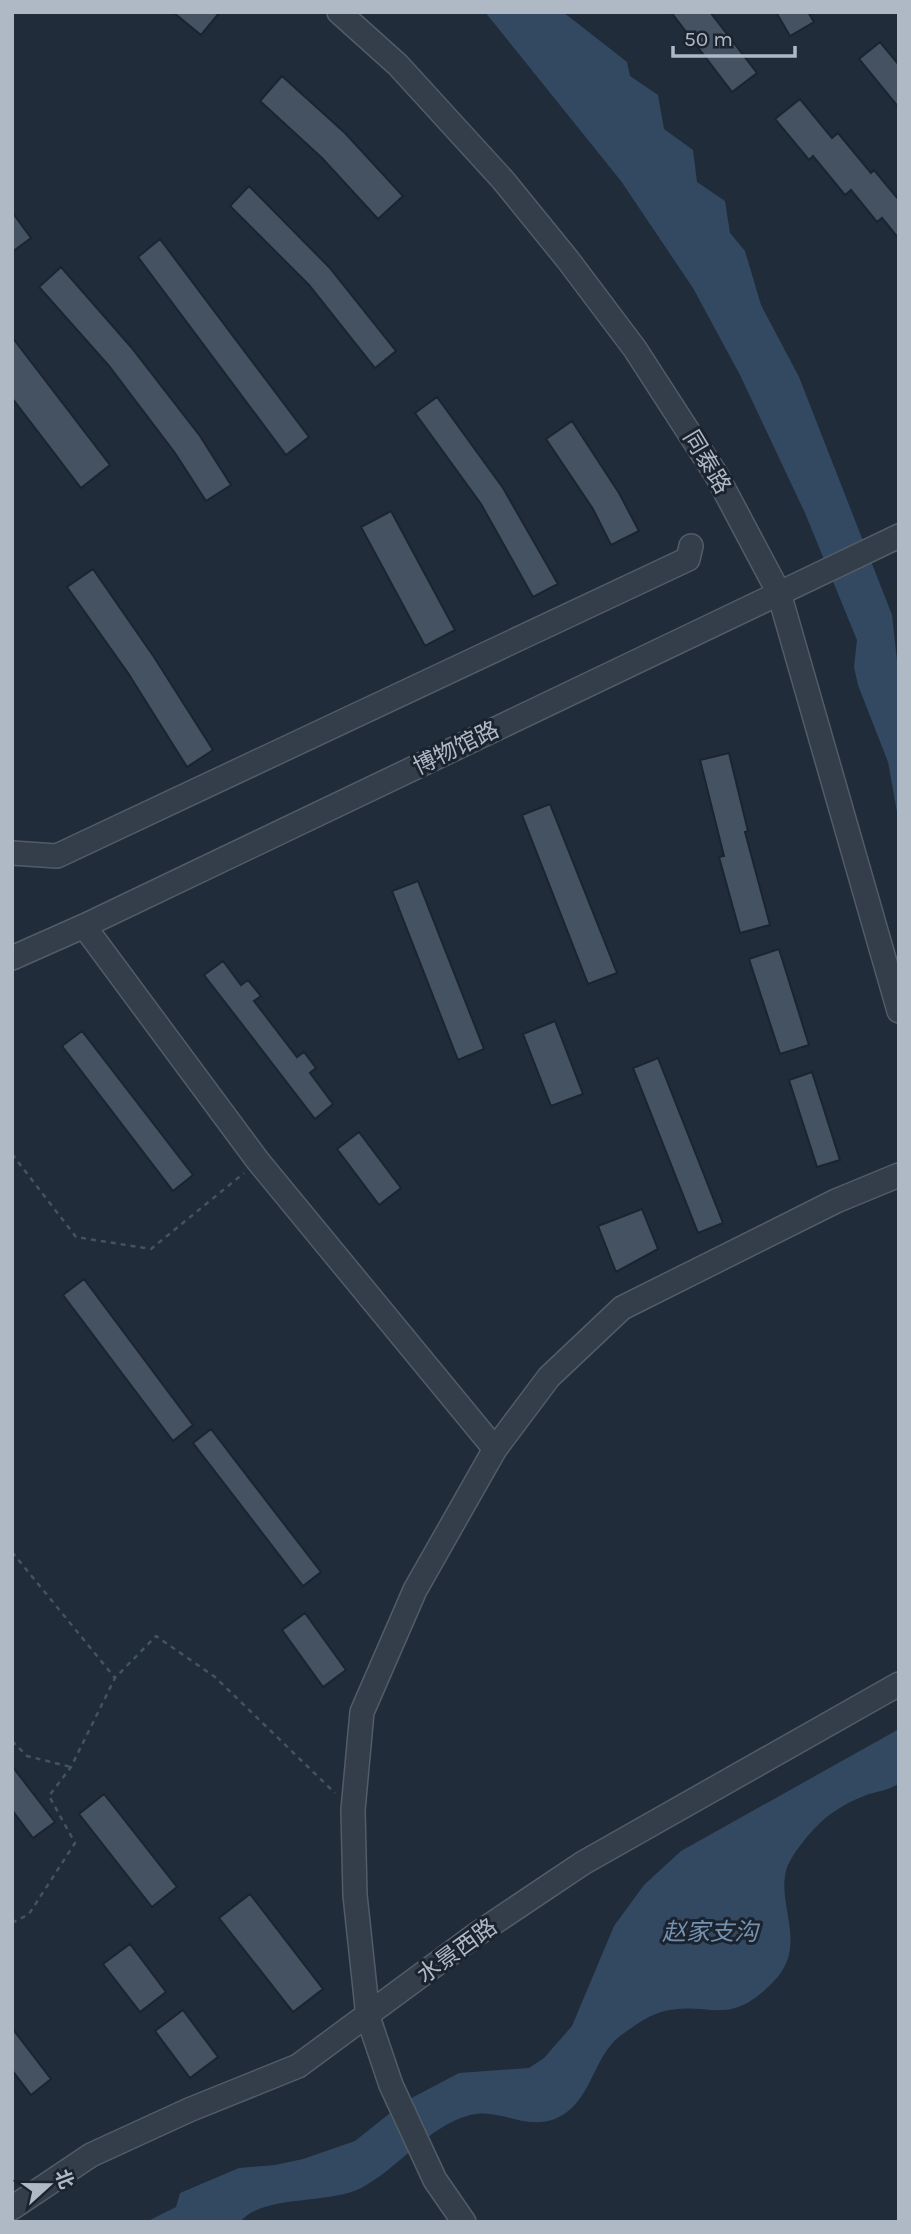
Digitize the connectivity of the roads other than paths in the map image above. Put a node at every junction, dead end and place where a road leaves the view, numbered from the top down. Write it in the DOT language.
graph roads {
  1 [pos="339,12"];
  2 [pos="890,540"];
  3 [pos="691,546"];
  4 [pos="779,593"];
  5 [pos="12,853"];
  6 [pos="85,926"];
  7 [pos="12,958"];
  8 [pos="899,1011"];
  9 [pos="899,1175"];
  10 [pos="495,1449"];
  11 [pos="899,1684"];
  12 [pos="368,2017"];
  13 [pos="12,2208"];
  14 [pos="464,2222"];
  1 -- 4 [label="street, 同泰路"];
  2 -- 4 [label="street, 博物馆路"];
  3 -- 5 [label="street"];
  4 -- 6 [label="street, 博物馆路"];
  4 -- 8 [label="street, 同泰路"];
  6 -- 7 [label="street, 博物馆路"];
  6 -- 10 [label="street"];
  9 -- 10 [label="street"];
  10 -- 12 [label="street"];
  11 -- 12 [label="street, 水景西路"];
  12 -- 13 [label="street, 水景西路"];
  12 -- 14 [label="street"];
}
